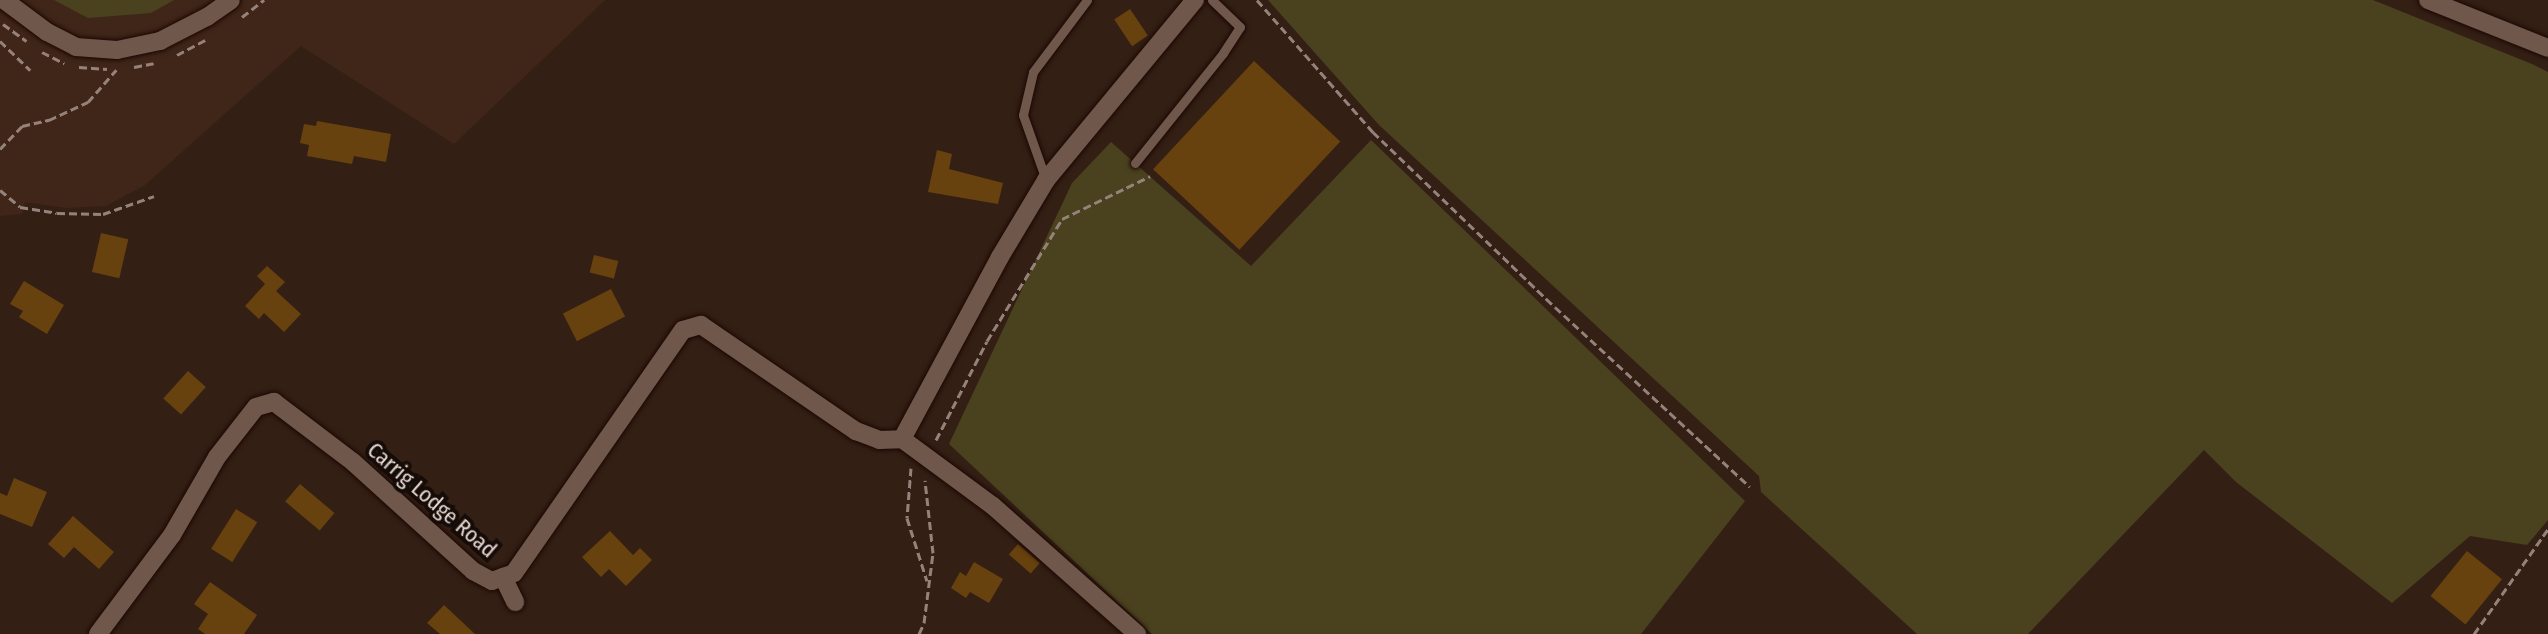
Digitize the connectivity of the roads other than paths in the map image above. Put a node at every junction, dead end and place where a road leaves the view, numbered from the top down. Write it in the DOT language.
graph roads {
  1 [pos="4,0"];
  2 [pos="231,0"];
  3 [pos="1087,0"];
  4 [pos="1195,0"];
  5 [pos="1212,0"];
  6 [pos="2428,0"];
  7 [pos="2548,48"];
  8 [pos="1135,163"];
  9 [pos="1046,180"];
  10 [pos="909,444"];
  11 [pos="503,577"];
  12 [pos="515,602"];
  13 [pos="98,634"];
  14 [pos="1137,634"];
  1 -- 2 [label="street"];
  3 -- 9 [label="lane"];
  4 -- 9 [label="street"];
  5 -- 8 [label="lane"];
  6 -- 7 [label="street"];
  9 -- 10 [label="street"];
  10 -- 11 [label="street, Carrig Lodge Road"];
  10 -- 14 [label="street"];
  11 -- 12 [label="street"];
  11 -- 13 [label="street, Carrig Lodge Road"];
}
